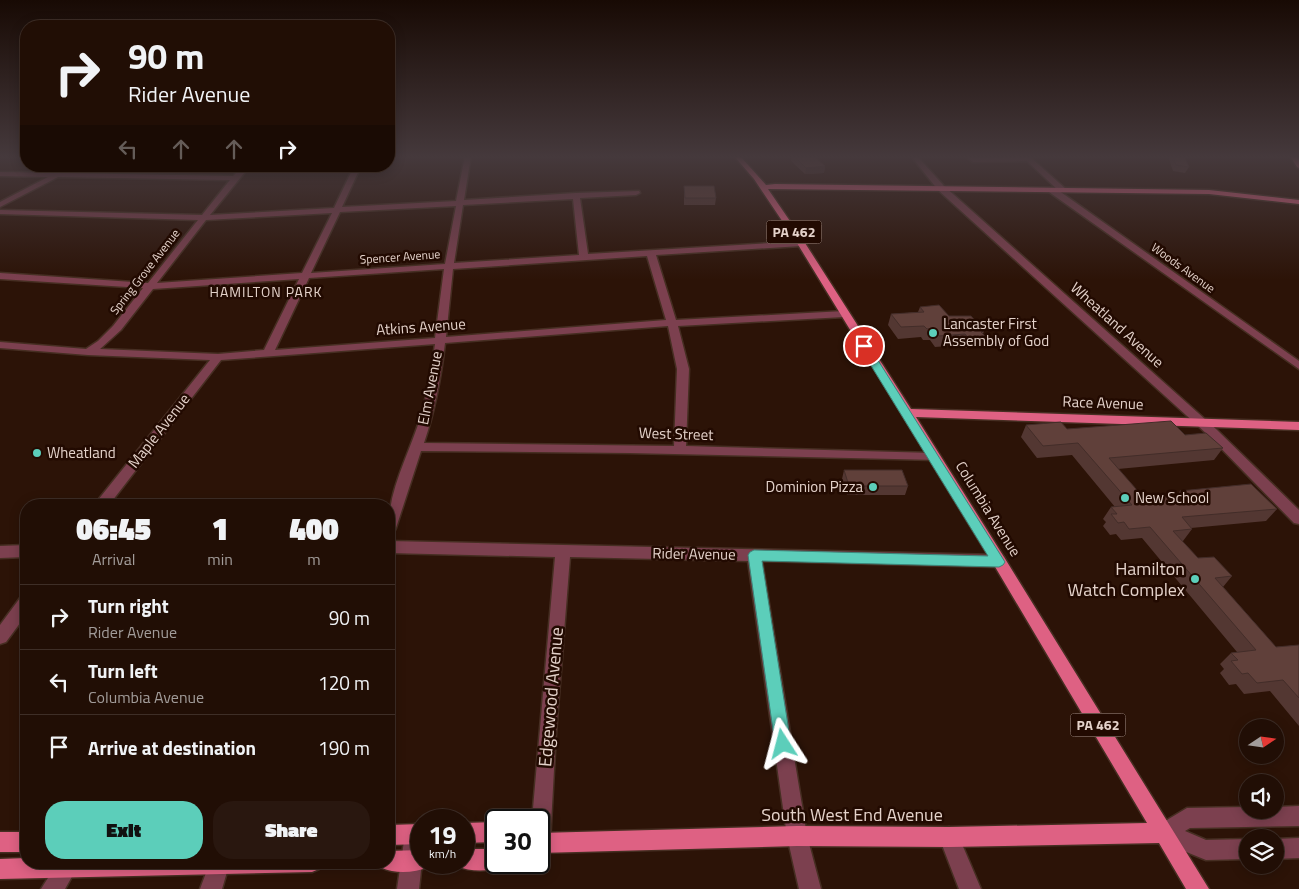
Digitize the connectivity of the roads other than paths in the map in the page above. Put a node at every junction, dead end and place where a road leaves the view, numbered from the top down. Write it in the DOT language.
graph roads {
  1 [pos="14,197"];
  2 [pos="220,197"];
  3 [pos="344,197"];
  4 [pos="460,197"];
  5 [pos="534,197"];
  6 [pos="576,197"];
  7 [pos="770,197"];
  8 [pos="951,197"];
  9 [pos="1063,197"];
  10 [pos="1258,197"];
  11 [pos="459,202"];
  12 [pos="1299,202"];
  13 [pos="0,205"];
  14 [pos="339,209"];
  15 [pos="0,212"];
  16 [pos="204,217"];
  17 [pos="801,243"];
  18 [pos="651,253"];
  19 [pos="584,257"];
  20 [pos="449,266"];
  21 [pos="305,275"];
  22 [pos="0,276"];
  23 [pos="152,286"];
  24 [pos="844,314"];
  25 [pos="672,323"];
  26 [pos="439,340"];
  27 [pos="0,345"];
  28 [pos="88,352"];
  29 [pos="268,353"];
  30 [pos="218,356"];
  31 [pos="1299,366"];
  32 [pos="906,413"];
  33 [pos="1201,423"];
  34 [pos="1299,426"];
  35 [pos="417,447"];
  36 [pos="680,450"];
  37 [pos="934,457"];
  38 [pos="106,499"];
  39 [pos="395,511"];
  40 [pos="1299,519"];
  41 [pos="395,547"];
  42 [pos="563,550"];
  43 [pos="20,551"];
  44 [pos="0,552"];
  45 [pos="754,555"];
  46 [pos="999,562"];
  47 [pos="20,611"];
  48 [pos="0,637"];
  49 [pos="541,809"];
  50 [pos="1299,816"];
  51 [pos="410,834"];
  52 [pos="1164,834"];
  53 [pos="395,835"];
  54 [pos="797,836"];
  55 [pos="949,837"];
  56 [pos="0,842"];
  57 [pos="20,842"];
  58 [pos="550,843"];
  59 [pos="1299,848"];
  60 [pos="1239,849"];
  61 [pos="1284,849"];
  62 [pos="410,860"];
  63 [pos="395,861"];
  64 [pos="20,868"];
  65 [pos="0,869"];
  66 [pos="65,869"];
  67 [pos="218,869"];
  68 [pos="412,874"];
  69 [pos="52,889"];
  70 [pos="211,889"];
  71 [pos="408,889"];
  72 [pos="810,889"];
  73 [pos="970,889"];
  74 [pos="1198,889"];
  1 -- 13 [label="street"];
  2 -- 16 [label="street, Spring Grove Avenue"];
  3 -- 14 [label="street"];
  4 -- 11 [label="street, Elm Avenue"];
  5 -- 11 [label="street"];
  6 -- 19 [label="street"];
  7 -- 17 [label="main road, Columbia Avenue / PA 462"];
  8 -- 33 [label="street, Wheatland Avenue"];
  9 -- 31 [label="street, Woods Avenue"];
  10 -- 12 [label="main road"];
  11 -- 14 [label="street"];
  11 -- 20 [label="street, Elm Avenue"];
  14 -- 16 [label="street"];
  14 -- 21 [label="street"];
  15 -- 16 [label="street"];
  16 -- 23 [label="street, Spring Grove Avenue"];
  17 -- 18 [label="street, Spencer Avenue"];
  17 -- 24 [label="main road, Columbia Avenue / PA 462"];
  18 -- 19 [label="street, Spencer Avenue"];
  18 -- 25 [label="street"];
  19 -- 20 [label="street, Spencer Avenue"];
  20 -- 21 [label="street, Spencer Avenue"];
  20 -- 26 [label="street, Elm Avenue"];
  21 -- 23 [label="street, Spencer Avenue"];
  21 -- 29 [label="street"];
  22 -- 23 [label="street, Spencer Avenue"];
  23 -- 28 [label="street, Spring Grove Avenue"];
  24 -- 25 [label="street, Atkins Avenue"];
  24 -- 32 [label="main road, Columbia Avenue / PA 462"];
  25 -- 26 [label="street, Atkins Avenue"];
  25 -- 36 [label="street"];
  26 -- 29 [label="street, Atkins Avenue"];
  26 -- 35 [label="street, Elm Avenue"];
  27 -- 28 [label="street, Atkins Avenue"];
  28 -- 30 [label="street, Atkins Avenue"];
  29 -- 30 [label="street, Atkins Avenue"];
  30 -- 38 [label="street, Maple Avenue"];
  32 -- 33 [label="main road, Race Avenue"];
  32 -- 37 [label="main road, Columbia Avenue / PA 462"];
  33 -- 34 [label="main road, Race Avenue"];
  33 -- 40 [label="street, Wheatland Avenue"];
  35 -- 36 [label="street, West Street"];
  35 -- 39 [label="street, Elm Avenue"];
  36 -- 37 [label="street, West Street"];
  37 -- 46 [label="main road, Columbia Avenue / PA 462"];
  41 -- 42 [label="street, Rider Avenue"];
  42 -- 45 [label="street, Rider Avenue"];
  42 -- 49 [label="street, Edgewood Avenue"];
  43 -- 44 [label="street"];
  45 -- 46 [label="street, Rider Avenue"];
  45 -- 54 [label="street"];
  46 -- 52 [label="main road, Columbia Avenue / PA 462"];
  47 -- 48 [label="street"];
  50 -- 52 [label="street"];
  51 -- 53 [label="main road"];
  52 -- 55 [label="main road, South West End Avenue"];
  52 -- 60 [label="street"];
  52 -- 74 [label="main road, Columbia Avenue / PA 462"];
  54 -- 55 [label="main road, South West End Avenue"];
  54 -- 58 [label="main road, South West End Avenue"];
  54 -- 72 [label="street"];
  55 -- 73 [label="street"];
  56 -- 57 [label="main road"];
  59 -- 61 [label="street"];
  62 -- 63 [label="main road"];
  64 -- 65 [label="main road"];
  66 -- 69 [label="street"];
  67 -- 70 [label="street"];
  68 -- 71 [label="street"];
}
